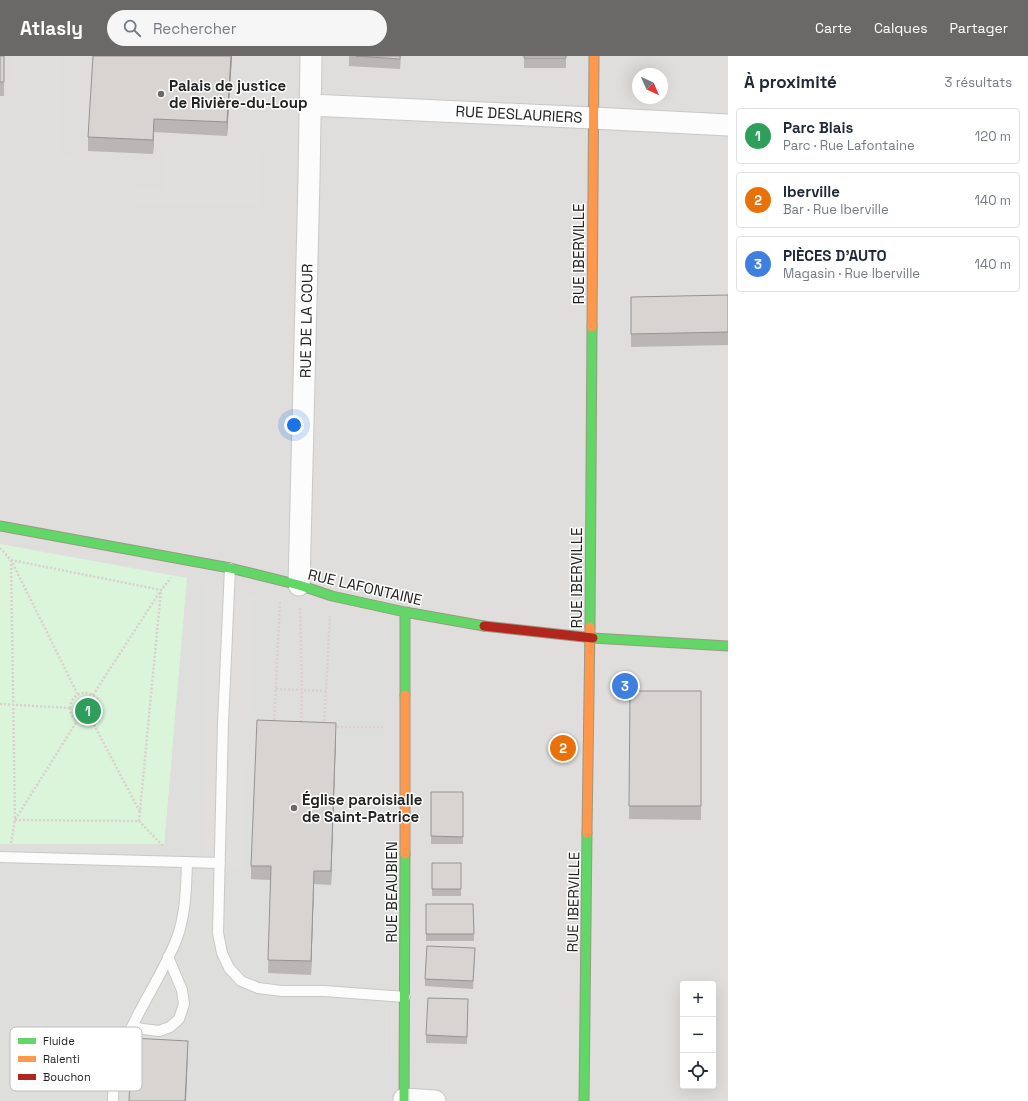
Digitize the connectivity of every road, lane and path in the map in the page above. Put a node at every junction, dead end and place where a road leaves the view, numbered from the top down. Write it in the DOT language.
graph roads {
  1 [pos="311,56"];
  2 [pos="594,56"];
  3 [pos="310,105"];
  4 [pos="593,118"];
  5 [pos="728,125"];
  6 [pos="0,526"];
  7 [pos="0,547"];
  8 [pos="11,560"];
  9 [pos="230,568"];
  10 [pos="290,583"];
  11 [pos="161,590"];
  12 [pos="332,596"];
  13 [pos="405,612"];
  14 [pos="590,638"];
  15 [pos="728,646"];
  16 [pos="276,689"];
  17 [pos="302,690"];
  18 [pos="326,691"];
  19 [pos="78,695"];
  20 [pos="93,695"];
  21 [pos="0,704"];
  22 [pos="13,705"];
  23 [pos="70,708"];
  24 [pos="77,721"];
  25 [pos="92,721"];
  26 [pos="274,727"];
  27 [pos="324,727"];
  28 [pos="331,727"];
  29 [pos="404,727"];
  30 [pos="301,728"];
  31 [pos="140,813"];
  32 [pos="15,820"];
  33 [pos="139,821"];
  34 [pos="4,857"];
  35 [pos="183,862"];
  36 [pos="220,863"];
  37 [pos="168,957"];
  38 [pos="405,997"];
  39 [pos="132,1027"];
  40 [pos="142,1029"];
  41 [pos="113,1091"];
  42 [pos="404,1100"];
  43 [pos="114,1101"];
  44 [pos="435,1101"];
  45 [pos="584,1101"];
  1 -- 3 [label="street, RUE DE LA COUR"];
  2 -- 4 [label="main road, RUE IBERVILLE"];
  3 -- 4 [label="street, RUE DESLAURIERS"];
  3 -- 10 [label="street, RUE DE LA COUR"];
  4 -- 5 [label="street, RUE DESLAURIERS"];
  4 -- 14 [label="main road, RUE IBERVILLE"];
  6 -- 9 [label="main road, RUE LAFONTAINE"];
  7 -- 8 [label="path"];
  8 -- 11 [label="path"];
  8 -- 19 [label="path"];
  8 -- 22 [label="path"];
  9 -- 10 [label="main road, RUE LAFONTAINE"];
  9 -- 36 [label="lane"];
  10 -- 12 [label="main road, RUE LAFONTAINE"];
  10 -- 16 [label="path"];
  10 -- 17 [label="path"];
  11 -- 20 [label="path"];
  11 -- 31 [label="path"];
  12 -- 13 [label="main road, RUE LAFONTAINE"];
  12 -- 18 [label="path"];
  13 -- 14 [label="main road, RUE LAFONTAINE"];
  13 -- 29 [label="main road, RUE BEAUBIEN"];
  14 -- 15 [label="main road, RUE LAFONTAINE"];
  14 -- 45 [label="main road, RUE IBERVILLE"];
  16 -- 17 [label="path"];
  16 -- 26 [label="path"];
  17 -- 18 [label="path"];
  17 -- 30 [label="path"];
  18 -- 27 [label="path"];
  19 -- 20 [label="path"];
  19 -- 23 [label="path"];
  20 -- 25 [label="path"];
  21 -- 22 [label="path"];
  22 -- 23 [label="path"];
  22 -- 32 [label="path"];
  23 -- 24 [label="path"];
  24 -- 25 [label="path"];
  24 -- 32 [label="path"];
  25 -- 31 [label="path"];
  28 -- 29 [label="path"];
  29 -- 38 [label="main road, RUE BEAUBIEN"];
  31 -- 33 [label="path"];
  32 -- 33 [label="path"];
  32 -- 34 [label="path"];
  33 -- 35 [label="path"];
  34 -- 35 [label="lane"];
  35 -- 36 [label="lane"];
  35 -- 37 [label="lane"];
  36 -- 38 [label="lane"];
  37 -- 39 [label="lane"];
  37 -- 40 [label="lane"];
  38 -- 42 [label="main road, RUE BEAUBIEN"];
  41 -- 43 [label="lane"];
  42 -- 44 [label="street"];
}
